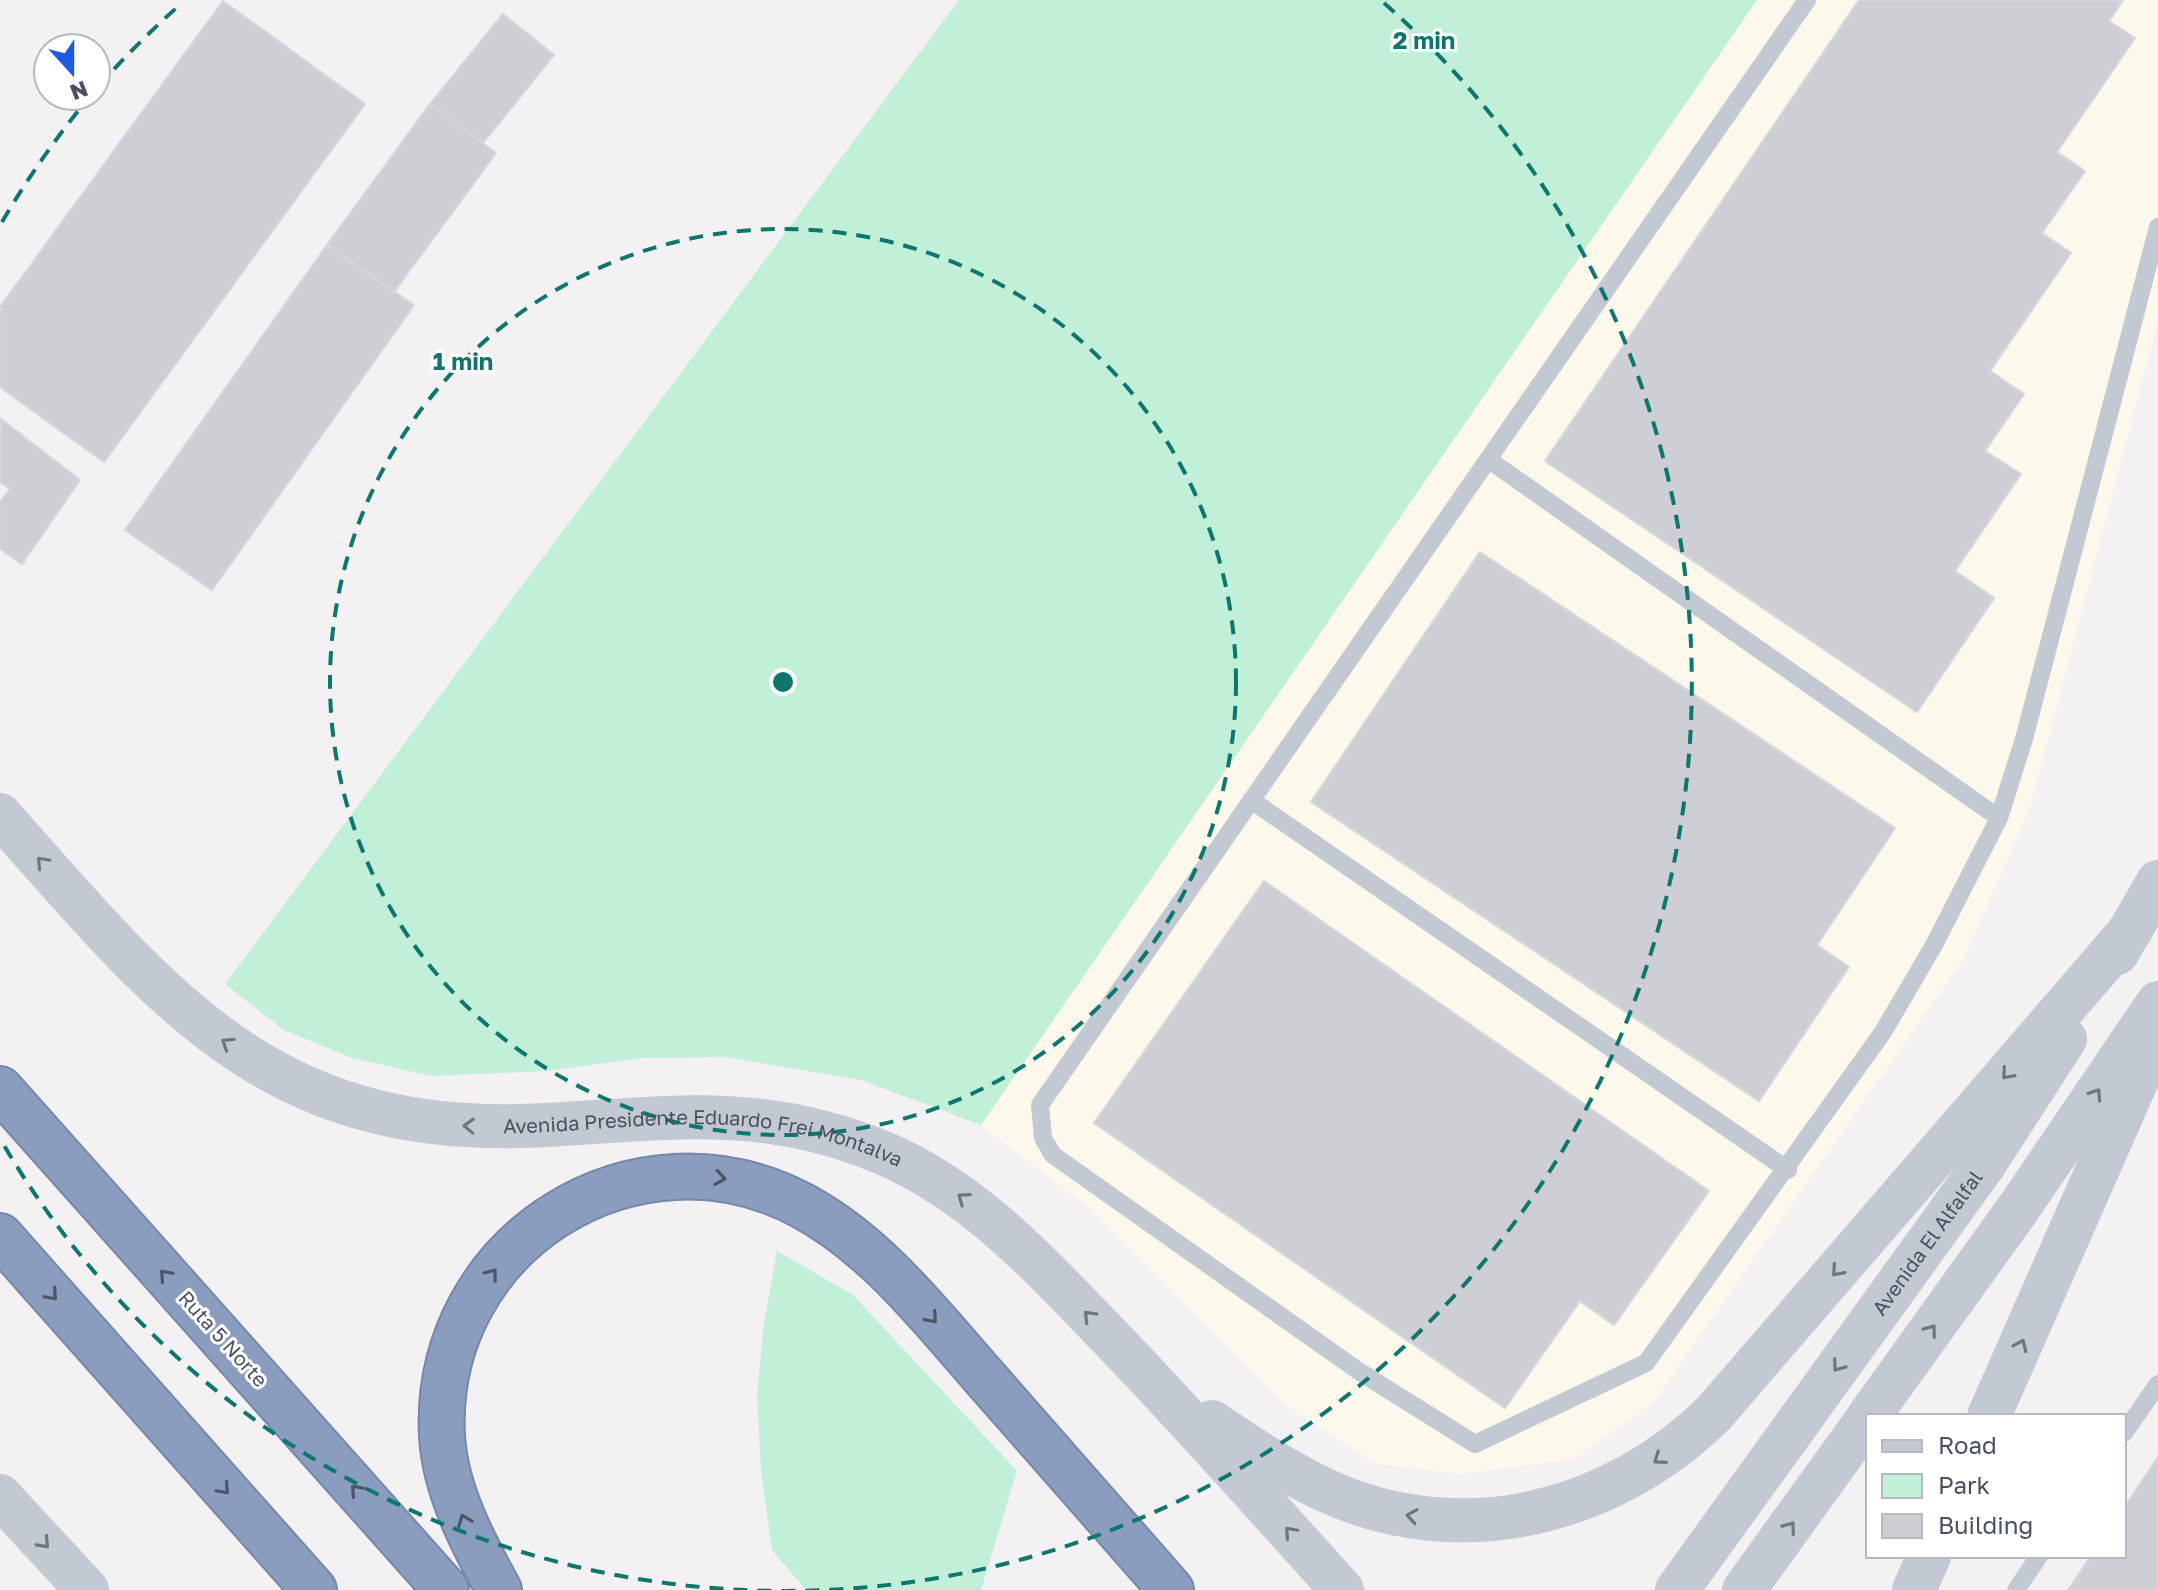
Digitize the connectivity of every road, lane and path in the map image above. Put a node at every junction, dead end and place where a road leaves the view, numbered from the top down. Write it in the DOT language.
graph roads {
  1 [pos="1807,0"];
  2 [pos="2158,227"];
  3 [pos="1489,460"];
  4 [pos="1251,800"];
  5 [pos="0,815"];
  6 [pos="1999,818"];
  7 [pos="2158,882"];
  8 [pos="2131,930"];
  9 [pos="2158,1003"];
  10 [pos="2158,1033"];
  11 [pos="0,1089"];
  12 [pos="1788,1170"];
  13 [pos="0,1236"];
  14 [pos="1144,1372"];
  15 [pos="2158,1384"];
  16 [pos="1871,1414"];
  17 [pos="1990,1414"];
  18 [pos="1866,1421"];
  19 [pos="2126,1430"];
  20 [pos="0,1496"];
  21 [pos="1928,1558"];
  22 [pos="2038,1558"];
  23 [pos="87,1590"];
  24 [pos="314,1590"];
  25 [pos="446,1590"];
  26 [pos="499,1590"];
  27 [pos="1171,1590"];
  28 [pos="1342,1590"];
  29 [pos="1677,1590"];
  30 [pos="1744,1590"];
  31 [pos="1914,1590"];
  32 [pos="2016,1590"];
  1 -- 3 [label="lane"];
  2 -- 6 [label="lane"];
  3 -- 4 [label="lane"];
  3 -- 6 [label="lane"];
  4 -- 12 [label="lane"];
  4 -- 12 [label="lane"];
  14 -- 5 [label="street, Avenida Presidente Eduardo Frei Montalva, one-way"];
  6 -- 12 [label="lane"];
  7 -- 8 [label="street, Avenida El Alfalfal"];
  8 -- 14 [label="street, one-way"];
  8 -- 29 [label="street, Avenida El Alfalfal, one-way"];
  16 -- 9 [label="street, one-way"];
  17 -- 10 [label="street, one-way"];
  25 -- 11 [label="highway, Ruta 5 Norte, one-way"];
  13 -- 24 [label="highway, one-way"];
  28 -- 14 [label="street, Avenida Presidente Eduardo Frei Montalva, one-way"];
  15 -- 19 [label="lane"];
  30 -- 18 [label="street, one-way"];
  20 -- 23 [label="street, one-way"];
  21 -- 31 [label="street"];
  22 -- 32 [label="lane"];
  26 -- 27 [label="highway, one-way"];
}
